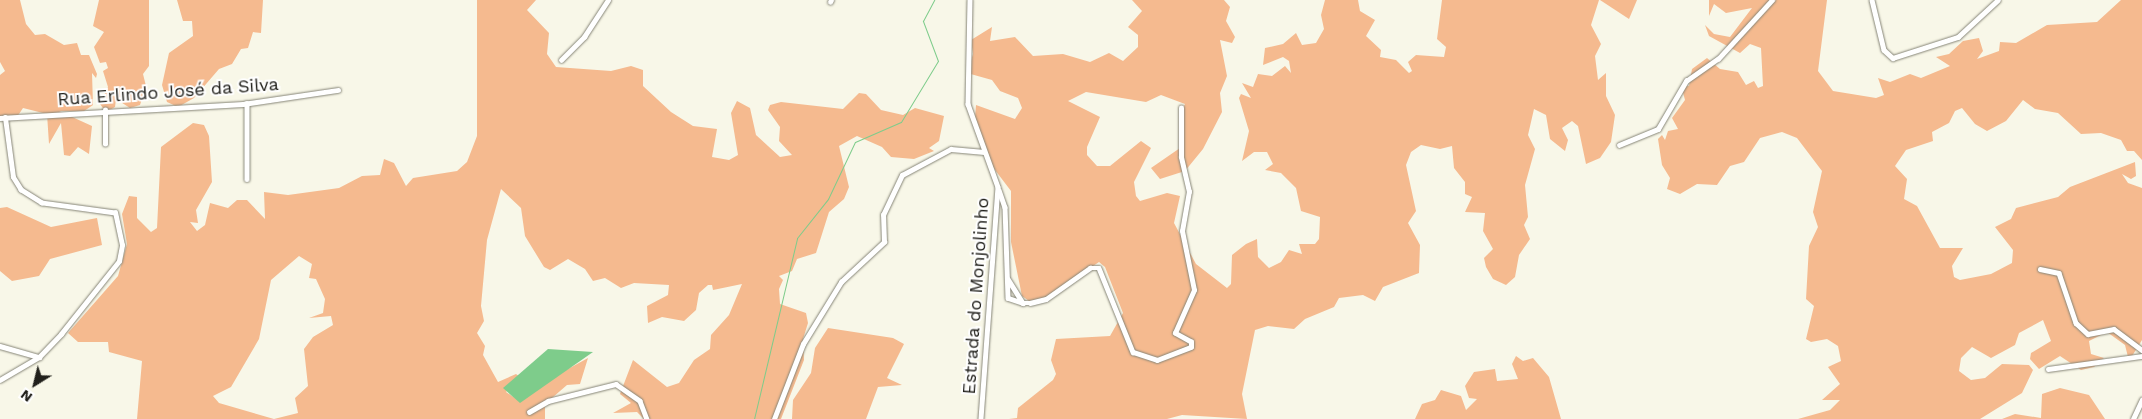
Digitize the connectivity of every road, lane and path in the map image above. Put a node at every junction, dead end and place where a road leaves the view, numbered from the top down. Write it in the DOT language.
graph roads {
  1 [pos="608,0"];
  2 [pos="970,0"];
  3 [pos="1772,0"];
  4 [pos="1872,0"];
  5 [pos="1998,0"];
  6 [pos="561,60"];
  7 [pos="338,90"];
  8 [pos="246,103"];
  9 [pos="1181,108"];
  10 [pos="105,110"];
  11 [pos="2,118"];
  12 [pos="104,144"];
  13 [pos="1619,145"];
  14 [pos="984,152"];
  15 [pos="247,179"];
  16 [pos="998,187"];
  17 [pos="2040,269"];
  18 [pos="1008,279"];
  19 [pos="1023,303"];
  20 [pos="0,346"];
  21 [pos="2142,350"];
  22 [pos="40,356"];
  23 [pos="2142,356"];
  24 [pos="2048,369"];
  25 [pos="0,380"];
  26 [pos="2142,400"];
  27 [pos="529,412"];
  28 [pos="647,419"];
  29 [pos="774,419"];
  30 [pos="981,419"];
  31 [pos="2133,419"];
  1 -- 6 [label="street"];
  2 -- 14 [label="street, Estrada do Monjolinho"];
  3 -- 13 [label="street"];
  4 -- 5 [label="street"];
  7 -- 8 [label="street, Rua Erlindo José da Silva"];
  8 -- 10 [label="street, Rua Erlindo José da Silva"];
  8 -- 15 [label="street"];
  9 -- 19 [label="street"];
  10 -- 11 [label="street, Rua Erlindo José da Silva"];
  10 -- 12 [label="street"];
  11 -- 22 [label="street"];
  14 -- 16 [label="street, Estrada do Monjolinho"];
  14 -- 29 [label="street"];
  16 -- 18 [label="street"];
  16 -- 30 [label="street, Estrada do Monjolinho"];
  17 -- 21 [label="street"];
  18 -- 19 [label="street"];
  18 -- 19 [label="street"];
  20 -- 22 [label="street"];
  22 -- 25 [label="street"];
  23 -- 24 [label="street"];
  26 -- 31 [label="street"];
  27 -- 28 [label="street"];
}
